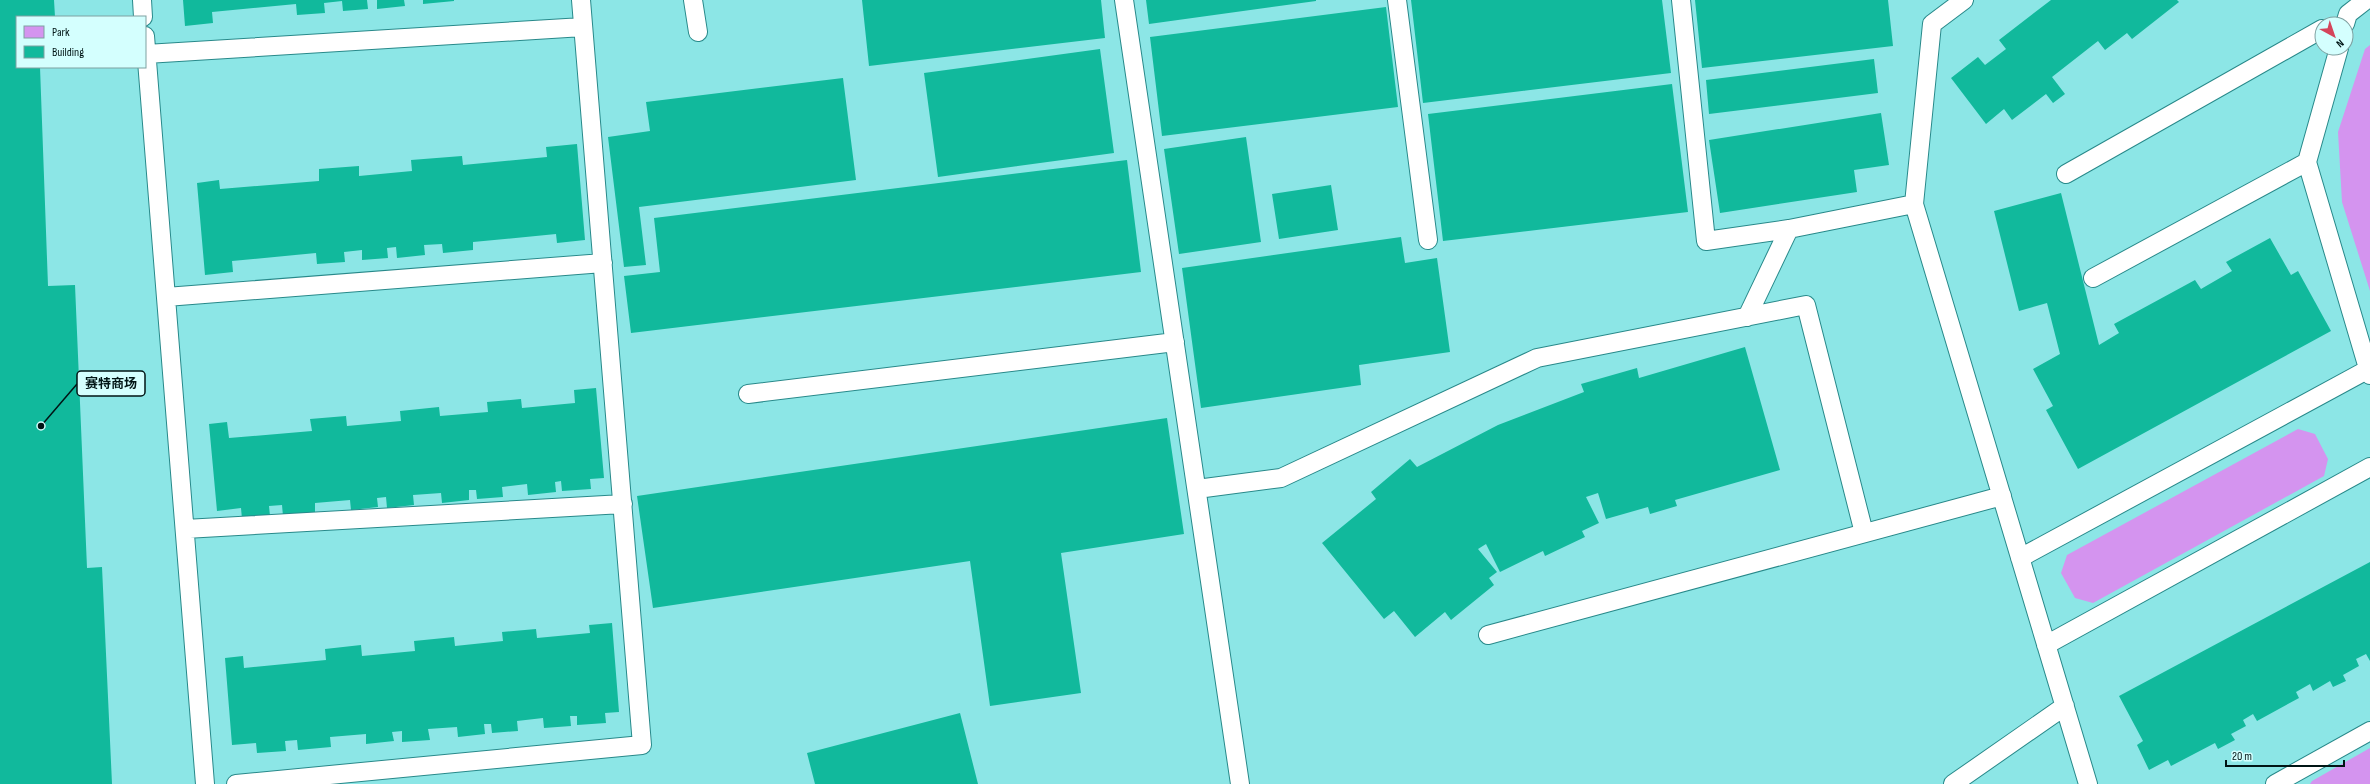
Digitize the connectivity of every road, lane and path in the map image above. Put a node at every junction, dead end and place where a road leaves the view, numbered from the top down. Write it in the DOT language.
graph roads {
  1 [pos="142,0"];
  2 [pos="581,0"];
  3 [pos="693,0"];
  4 [pos="1124,0"];
  5 [pos="1397,0"];
  6 [pos="1680,0"];
  7 [pos="1964,0"];
  8 [pos="2366,0"];
  9 [pos="144,16"];
  10 [pos="2350,16"];
  11 [pos="584,27"];
  12 [pos="698,32"];
  13 [pos="2314,34"];
  14 [pos="146,54"];
  15 [pos="2337,56"];
  16 [pos="2307,162"];
  17 [pos="2066,174"];
  18 [pos="1914,204"];
  19 [pos="1789,229"];
  20 [pos="1428,240"];
  21 [pos="603,263"];
  22 [pos="2093,278"];
  23 [pos="166,298"];
  24 [pos="1747,317"];
  25 [pos="1175,342"];
  26 [pos="2368,373"];
  27 [pos="748,394"];
  28 [pos="2370,467"];
  29 [pos="1197,489"];
  30 [pos="2002,496"];
  31 [pos="623,504"];
  32 [pos="184,529"];
  33 [pos="1864,533"];
  34 [pos="2020,558"];
  35 [pos="1488,635"];
  36 [pos="2046,645"];
  37 [pos="2065,706"];
  38 [pos="2370,731"];
  39 [pos="205,784"];
  40 [pos="236,784"];
  41 [pos="1240,784"];
  42 [pos="1953,784"];
  43 [pos="2088,784"];
  44 [pos="2275,784"];
  1 -- 9 [label="lane"];
  2 -- 11 [label="lane"];
  3 -- 12 [label="lane"];
  4 -- 25 [label="lane"];
  5 -- 20 [label="lane"];
  6 -- 19 [label="lane"];
  7 -- 18 [label="lane"];
  8 -- 10 [label="lane"];
  11 -- 14 [label="lane"];
  11 -- 21 [label="lane"];
  13 -- 17 [label="lane"];
  14 -- 23 [label="lane"];
  15 -- 16 [label="lane"];
  16 -- 22 [label="lane"];
  16 -- 26 [label="lane"];
  18 -- 19 [label="lane"];
  18 -- 30 [label="lane"];
  19 -- 24 [label="lane"];
  21 -- 23 [label="lane"];
  21 -- 31 [label="lane"];
  23 -- 32 [label="lane"];
  24 -- 29 [label="lane"];
  24 -- 33 [label="lane"];
  25 -- 27 [label="lane"];
  25 -- 29 [label="lane"];
  26 -- 34 [label="lane"];
  28 -- 36 [label="lane"];
  29 -- 41 [label="lane"];
  30 -- 33 [label="lane"];
  30 -- 34 [label="lane"];
  31 -- 32 [label="lane"];
  31 -- 40 [label="lane"];
  32 -- 39 [label="lane"];
  33 -- 35 [label="lane"];
  34 -- 36 [label="lane"];
  36 -- 37 [label="lane"];
  37 -- 42 [label="lane"];
  37 -- 43 [label="lane"];
  38 -- 44 [label="lane"];
}
